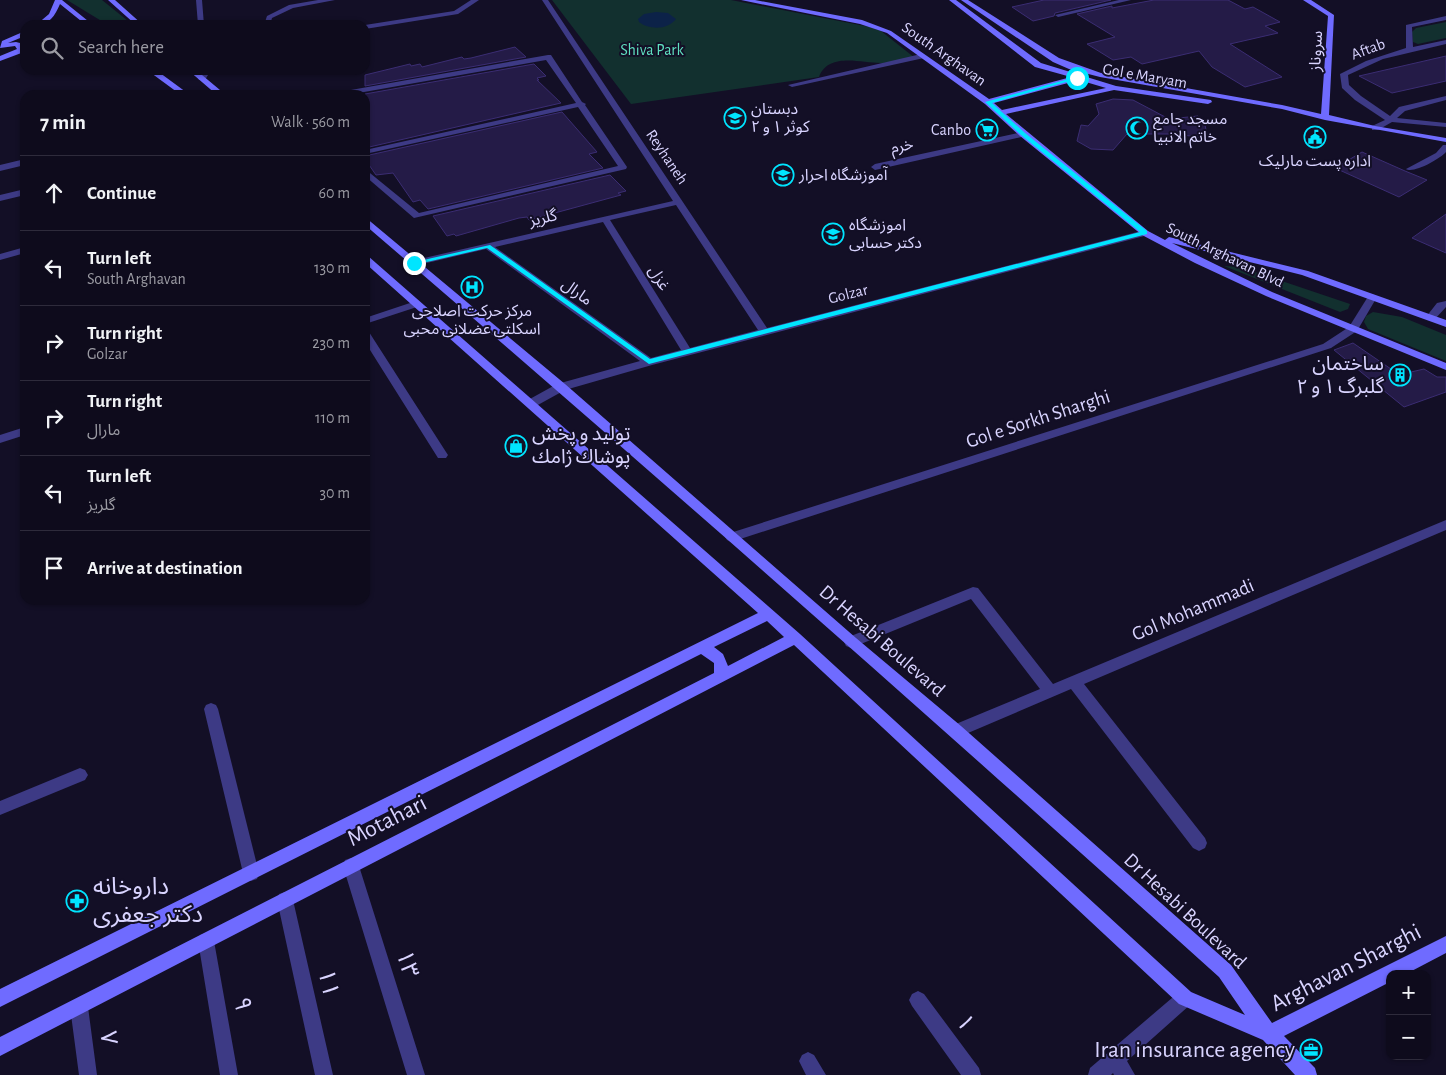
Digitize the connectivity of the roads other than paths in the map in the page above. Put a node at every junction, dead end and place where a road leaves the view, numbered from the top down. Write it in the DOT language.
graph roads {
  1 [pos="58,0"];
  2 [pos="111,0"];
  3 [pos="199,0"];
  4 [pos="332,0"];
  5 [pos="476,0"];
  6 [pos="545,0"];
  7 [pos="744,0"];
  8 [pos="952,0"];
  9 [pos="964,0"];
  10 [pos="1128,0"];
  11 [pos="1306,0"];
  12 [pos="1058,15"];
  13 [pos="1446,18"];
  14 [pos="46,20"];
  15 [pos="84,20"];
  16 [pos="134,20"];
  17 [pos="201,20"];
  18 [pos="267,20"];
  19 [pos="370,26"];
  20 [pos="20,36"];
  21 [pos="1446,42"];
  22 [pos="0,45"];
  23 [pos="20,46"];
  24 [pos="20,50"];
  25 [pos="1410,50"];
  26 [pos="20,55"];
  27 [pos="921,56"];
  28 [pos="0,59"];
  29 [pos="159,75"];
  30 [pos="198,75"];
  31 [pos="204,75"];
  32 [pos="202,78"];
  33 [pos="1077,78"];
  34 [pos="792,85"];
  35 [pos="1115,88"];
  36 [pos="179,90"];
  37 [pos="216,90"];
  38 [pos="362,90"];
  39 [pos="1446,98"];
  40 [pos="988,102"];
  41 [pos="582,104"];
  42 [pos="1001,113"];
  43 [pos="1325,118"];
  44 [pos="1391,120"];
  45 [pos="1446,125"];
  46 [pos="1375,128"];
  47 [pos="1023,134"];
  48 [pos="1446,140"];
  49 [pos="1446,147"];
  50 [pos="370,151"];
  51 [pos="20,163"];
  52 [pos="875,167"];
  53 [pos="0,168"];
  54 [pos="1410,169"];
  55 [pos="370,176"];
  56 [pos="20,193"];
  57 [pos="0,198"];
  58 [pos="679,202"];
  59 [pos="605,219"];
  60 [pos="370,224"];
  61 [pos="1145,233"];
  62 [pos="488,246"];
  63 [pos="20,251"];
  64 [pos="0,257"];
  65 [pos="370,263"];
  66 [pos="414,263"];
  67 [pos="1372,297"];
  68 [pos="416,304"];
  69 [pos="1446,304"];
  70 [pos="1431,317"];
  71 [pos="370,319"];
  72 [pos="1446,324"];
  73 [pos="1353,329"];
  74 [pos="764,331"];
  75 [pos="370,342"];
  76 [pos="687,352"];
  77 [pos="649,362"];
  78 [pos="1446,367"];
  79 [pos="561,387"];
  80 [pos="532,403"];
  81 [pos="20,433"];
  82 [pos="0,439"];
  83 [pos="442,455"];
  84 [pos="1446,525"];
  85 [pos="731,537"];
  86 [pos="768,614"];
  87 [pos="795,638"];
  88 [pos="850,642"];
  89 [pos="701,648"];
  90 [pos="719,677"];
  91 [pos="1074,682"];
  92 [pos="1050,691"];
  93 [pos="211,709"];
  94 [pos="956,730"];
  95 [pos="80,775"];
  96 [pos="0,808"];
  97 [pos="1199,842"];
  98 [pos="351,866"];
  99 [pos="251,873"];
  100 [pos="285,900"];
  101 [pos="206,941"];
  102 [pos="1446,944"];
  103 [pos="0,998"];
  104 [pos="1185,998"];
  105 [pos="918,1000"];
  106 [pos="79,1007"];
  107 [pos="1269,1034"];
  108 [pos="0,1047"];
  109 [pos="1114,1060"];
  110 [pos="88,1075"];
  111 [pos="229,1075"];
  112 [pos="324,1075"];
  113 [pos="416,1075"];
  114 [pos="972,1075"];
  115 [pos="1097,1075"];
  116 [pos="1126,1075"];
  117 [pos="1308,1075"];
  1 -- 14 [label="main road"];
  1 -- 15 [label="main road"];
  2 -- 16 [label="main road"];
  3 -- 17 [label="street"];
  4 -- 18 [label="street"];
  5 -- 19 [label="street"];
  6 -- 58 [label="street, Reyhaneh"];
  7 -- 27 [label="main road, South Arghavan"];
  8 -- 33 [label="main road, Gol e Maryam"];
  9 -- 43 [label="main road, Gol e Maryam"];
  10 -- 12 [label="street"];
  11 -- 43 [label="main road, سروناز"];
  13 -- 25 [label="street, Aftab"];
  20 -- 22 [label="main road"];
  21 -- 25 [label="street, Aftab"];
  22 -- 23 [label="main road"];
  24 -- 28 [label="main road"];
  25 -- 44 [label="street, Aftab"];
  26 -- 28 [label="main road"];
  27 -- 34 [label="street"];
  27 -- 40 [label="main road, South Arghavan"];
  29 -- 36 [label="main road"];
  30 -- 32 [label="main road"];
  31 -- 32 [label="street"];
  32 -- 37 [label="main road"];
  33 -- 35 [label="main road, Gol e Maryam"];
  33 -- 40 [label="main road"];
  35 -- 42 [label="main road"];
  35 -- 43 [label="main road, Gol e Maryam"];
  38 -- 41 [label="street"];
  39 -- 44 [label="street"];
  40 -- 42 [label="main road, South Arghavan"];
  41 -- 50 [label="street"];
  41 -- 55 [label="street"];
  42 -- 47 [label="main road, South Arghavan"];
  43 -- 46 [label="main road, Gol e Maryam"];
  44 -- 45 [label="street"];
  44 -- 46 [label="street"];
  46 -- 48 [label="main road, Gol e Maryam"];
  47 -- 52 [label="street, خرم"];
  47 -- 61 [label="main road, South Arghavan"];
  49 -- 54 [label="street"];
  51 -- 53 [label="street"];
  56 -- 57 [label="street"];
  58 -- 59 [label="street, گلریز"];
  58 -- 74 [label="street, Reyhaneh"];
  59 -- 62 [label="street, گلریز"];
  59 -- 76 [label="street, غزل"];
  60 -- 66 [label="main road, Dr Hesabi Boulevard"];
  61 -- 67 [label="main road, South Arghavan Blvd"];
  61 -- 73 [label="main road, South Arghavan Blvd"];
  61 -- 74 [label="street, Golzar"];
  62 -- 66 [label="street, گلریز"];
  62 -- 77 [label="street, مارال"];
  63 -- 64 [label="street"];
  65 -- 68 [label="main road"];
  66 -- 79 [label="main road, Dr Hesabi Boulevard"];
  67 -- 70 [label="main road, South Arghavan Blvd"];
  67 -- 73 [label="street"];
  68 -- 71 [label="street"];
  68 -- 80 [label="main road"];
  69 -- 70 [label="street"];
  70 -- 72 [label="main road, South Arghavan Blvd"];
  73 -- 78 [label="main road, South Arghavan Blvd"];
  73 -- 85 [label="street, Gol e Sorkh Sharghi"];
  74 -- 76 [label="street, Golzar"];
  75 -- 83 [label="street"];
  76 -- 77 [label="street, Golzar"];
  77 -- 79 [label="street, Golzar"];
  79 -- 80 [label="street, Golzar"];
  79 -- 85 [label="main road, Dr Hesabi Boulevard"];
  80 -- 86 [label="main road"];
  81 -- 82 [label="street"];
  84 -- 91 [label="street, Gol Mohammadi"];
  85 -- 88 [label="main road, Dr Hesabi Boulevard"];
  86 -- 87 [label="main road"];
  86 -- 89 [label="main road, Motahari"];
  87 -- 90 [label="main road, Motahari"];
  87 -- 104 [label="main road"];
  88 -- 92 [label="street"];
  88 -- 94 [label="main road, Dr Hesabi Boulevard"];
  89 -- 90 [label="main road"];
  89 -- 99 [label="main road, Motahari"];
  90 -- 98 [label="main road, Motahari"];
  91 -- 92 [label="street, Gol Mohammadi"];
  91 -- 97 [label="street"];
  92 -- 94 [label="street, Gol Mohammadi"];
  93 -- 99 [label="street"];
  94 -- 107 [label="main road, Dr Hesabi Boulevard"];
  95 -- 96 [label="street"];
  98 -- 100 [label="main road, Motahari"];
  98 -- 113 [label="street, ۱۳"];
  99 -- 103 [label="main road, Motahari"];
  100 -- 101 [label="main road, Motahari"];
  100 -- 112 [label="street, ۱۱"];
  101 -- 106 [label="main road, Motahari"];
  101 -- 111 [label="street, ۹"];
  102 -- 107 [label="main road, Arghavan Sharghi"];
  104 -- 107 [label="main road"];
  104 -- 109 [label="street"];
  105 -- 114 [label="street, ۱"];
  106 -- 108 [label="main road, Motahari"];
  106 -- 110 [label="street, ۷"];
  107 -- 117 [label="main road"];
  109 -- 115 [label="street"];
  109 -- 116 [label="street"];
}
